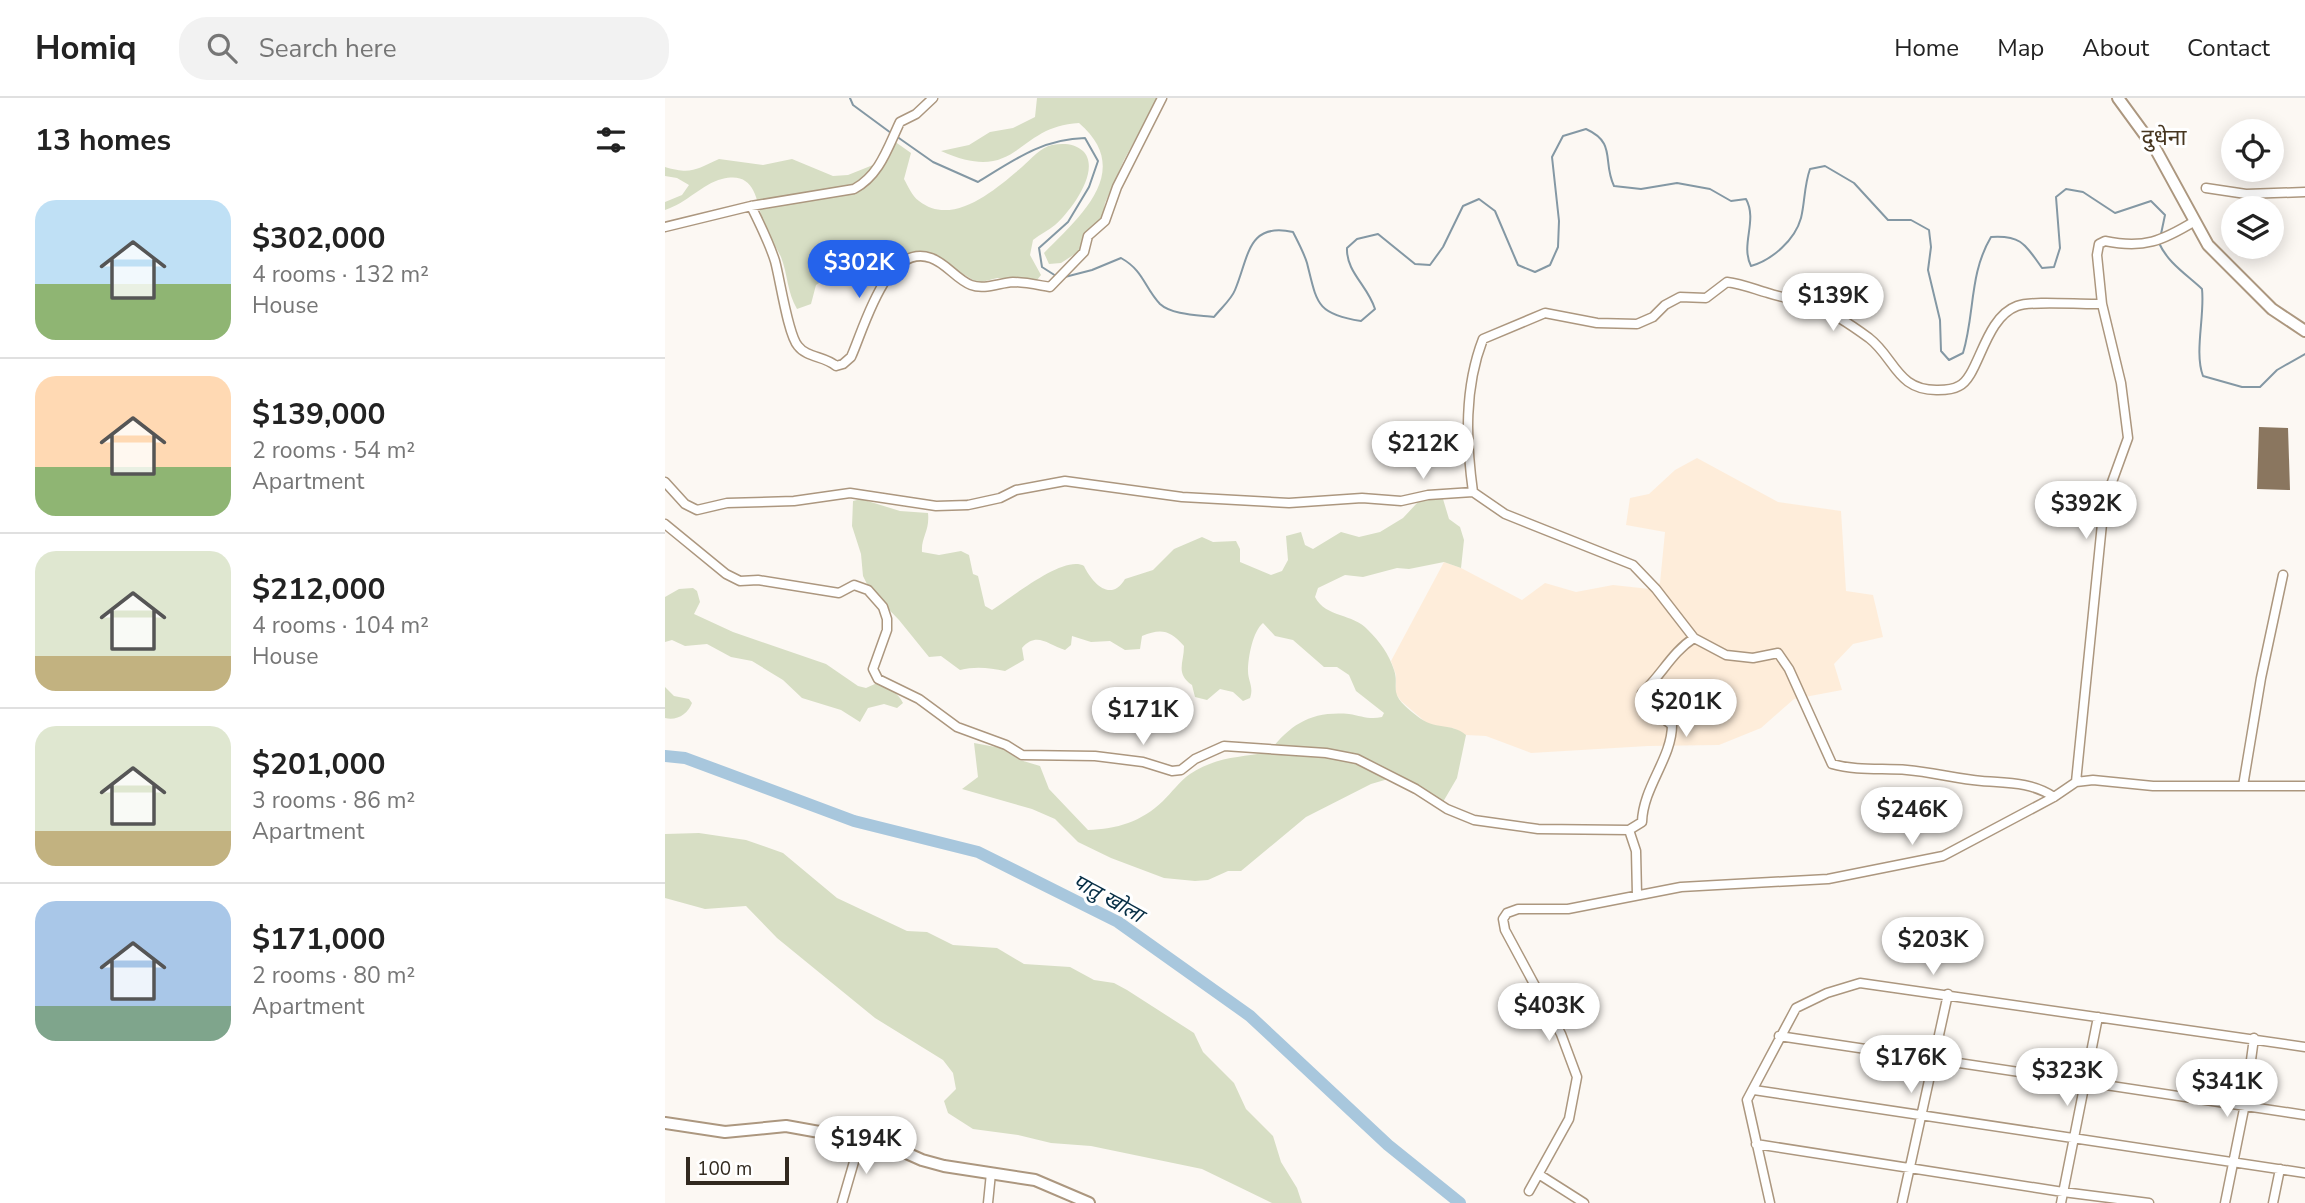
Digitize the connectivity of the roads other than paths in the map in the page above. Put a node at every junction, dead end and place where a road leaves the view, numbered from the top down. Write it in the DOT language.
graph roads {
  1 [pos="933,98"];
  2 [pos="1162,98"];
  3 [pos="2118,98"];
  4 [pos="2206,188"];
  5 [pos="2305,192"];
  6 [pos="751,206"];
  7 [pos="2195,221"];
  8 [pos="665,227"];
  9 [pos="2102,304"];
  10 [pos="2305,331"];
  11 [pos="665,482"];
  12 [pos="1473,492"];
  13 [pos="665,524"];
  14 [pos="2283,575"];
  15 [pos="1694,638"];
  16 [pos="2076,782"];
  17 [pos="2243,786"];
  18 [pos="2305,786"];
  19 [pos="2054,797"];
  20 [pos="1629,830"];
  21 [pos="1637,895"];
  22 [pos="1948,994"];
  23 [pos="2098,1017"];
  24 [pos="1779,1036"];
  25 [pos="2254,1038"];
  26 [pos="2305,1047"];
  27 [pos="1935,1059"];
  28 [pos="2086,1083"];
  29 [pos="1753,1090"];
  30 [pos="2245,1104"];
  31 [pos="1922,1115"];
  32 [pos="2305,1115"];
  33 [pos="665,1124"];
  34 [pos="2075,1138"];
  35 [pos="860,1141"];
  36 [pos="1756,1144"];
  37 [pos="2232,1161"];
  38 [pos="1910,1168"];
  39 [pos="2280,1170"];
  40 [pos="991,1173"];
  41 [pos="2305,1173"];
  42 [pos="1540,1175"];
  43 [pos="1529,1191"];
  44 [pos="2063,1192"];
  45 [pos="842,1203"];
  46 [pos="988,1203"];
  47 [pos="1089,1203"];
  48 [pos="1584,1203"];
  49 [pos="1770,1203"];
  50 [pos="1902,1203"];
  51 [pos="2061,1203"];
  52 [pos="2149,1203"];
  53 [pos="2225,1203"];
  54 [pos="2273,1203"];
  1 -- 6 [label="street"];
  2 -- 6 [label="street"];
  3 -- 7 [label="street"];
  4 -- 5 [label="street"];
  6 -- 8 [label="street"];
  7 -- 9 [label="street"];
  7 -- 10 [label="street"];
  9 -- 12 [label="street"];
  9 -- 16 [label="street"];
  11 -- 12 [label="street"];
  12 -- 15 [label="street"];
  13 -- 20 [label="street"];
  14 -- 17 [label="street"];
  15 -- 19 [label="street"];
  15 -- 20 [label="street"];
  16 -- 17 [label="street"];
  16 -- 19 [label="street"];
  17 -- 18 [label="street"];
  19 -- 21 [label="street"];
  20 -- 21 [label="street"];
  21 -- 42 [label="street"];
  22 -- 23 [label="street"];
  22 -- 24 [label="street"];
  22 -- 27 [label="street"];
  23 -- 25 [label="street"];
  23 -- 28 [label="street"];
  24 -- 27 [label="street"];
  24 -- 29 [label="street"];
  25 -- 26 [label="street"];
  25 -- 30 [label="street"];
  27 -- 28 [label="street"];
  27 -- 31 [label="street"];
  28 -- 30 [label="street"];
  28 -- 34 [label="street"];
  29 -- 31 [label="street"];
  29 -- 36 [label="street"];
  30 -- 32 [label="street"];
  30 -- 37 [label="street"];
  31 -- 34 [label="street"];
  31 -- 38 [label="street"];
  33 -- 35 [label="street"];
  34 -- 37 [label="street"];
  34 -- 44 [label="street"];
  35 -- 40 [label="street"];
  35 -- 45 [label="street"];
  36 -- 38 [label="street"];
  36 -- 49 [label="street"];
  37 -- 39 [label="street"];
  37 -- 53 [label="street"];
  38 -- 44 [label="street"];
  38 -- 50 [label="street"];
  39 -- 41 [label="street"];
  39 -- 54 [label="street"];
  40 -- 46 [label="street"];
  40 -- 47 [label="street"];
  42 -- 43 [label="street"];
  42 -- 48 [label="street"];
  44 -- 51 [label="street"];
  44 -- 52 [label="street"];
}
